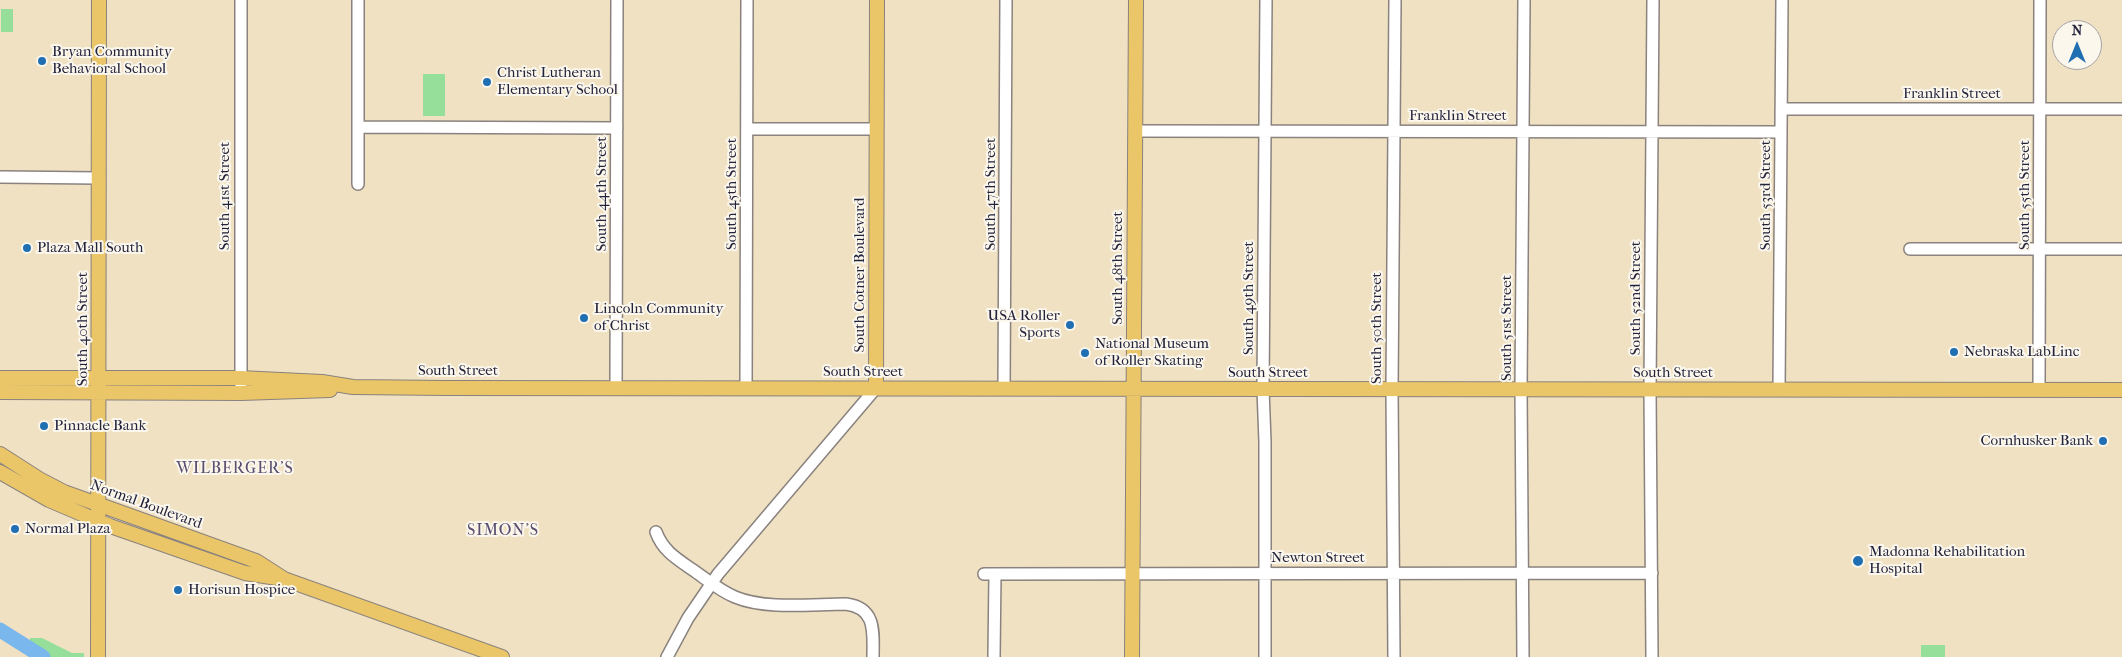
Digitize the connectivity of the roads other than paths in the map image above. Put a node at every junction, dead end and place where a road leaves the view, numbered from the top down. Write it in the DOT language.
graph roads {
  1 [pos="99,0"];
  2 [pos="241,0"];
  3 [pos="358,0"];
  4 [pos="617,0"];
  5 [pos="747,0"];
  6 [pos="877,0"];
  7 [pos="1006,0"];
  8 [pos="1136,0"];
  9 [pos="1266,0"];
  10 [pos="1395,0"];
  11 [pos="1524,0"];
  12 [pos="1653,0"];
  13 [pos="1782,0"];
  14 [pos="2040,0"];
  15 [pos="1781,109"];
  16 [pos="2040,109"];
  17 [pos="2122,109"];
  18 [pos="358,128"];
  19 [pos="617,128"];
  20 [pos="747,129"];
  21 [pos="877,129"];
  22 [pos="1135,131"];
  23 [pos="1265,131"];
  24 [pos="1394,131"];
  25 [pos="1523,131"];
  26 [pos="1652,132"];
  27 [pos="1781,132"];
  28 [pos="0,178"];
  29 [pos="99,178"];
  30 [pos="358,184"];
  31 [pos="1910,249"];
  32 [pos="2040,249"];
  33 [pos="2122,249"];
  34 [pos="0,378"];
  35 [pos="99,378"];
  36 [pos="240,378"];
  37 [pos="353,387"];
  38 [pos="616,388"];
  39 [pos="746,388"];
  40 [pos="876,388"];
  41 [pos="1004,388"];
  42 [pos="1134,389"];
  43 [pos="1263,389"];
  44 [pos="1392,389"];
  45 [pos="1521,389"];
  46 [pos="1650,390"];
  47 [pos="1779,390"];
  48 [pos="2040,390"];
  49 [pos="2122,390"];
  50 [pos="0,392"];
  51 [pos="99,393"];
  52 [pos="240,393"];
  53 [pos="0,454"];
  54 [pos="0,472"];
  55 [pos="98,505"];
  56 [pos="98,521"];
  57 [pos="656,532"];
  58 [pos="1265,573"];
  59 [pos="1394,573"];
  60 [pos="1523,573"];
  61 [pos="1132,574"];
  62 [pos="1652,574"];
  63 [pos="284,579"];
  64 [pos="711,583"];
  65 [pos="98,657"];
  66 [pos="502,657"];
  67 [pos="667,657"];
  68 [pos="873,657"];
  69 [pos="994,657"];
  70 [pos="1132,657"];
  71 [pos="1265,657"];
  72 [pos="1394,657"];
  73 [pos="1523,657"];
  74 [pos="1652,657"];
  1 -- 29 [label="main road, South 40th Street"];
  2 -- 36 [label="street, South 41st Street"];
  3 -- 18 [label="street"];
  4 -- 19 [label="street, South 44th Street"];
  5 -- 20 [label="street, South 45th Street"];
  6 -- 21 [label="main road, South Cotner Boulevard"];
  7 -- 41 [label="street, South 47th Street"];
  8 -- 22 [label="main road, South 48th Street"];
  9 -- 23 [label="street, South 49th Street"];
  10 -- 24 [label="street, South 50th Street"];
  11 -- 25 [label="street, South 51st Street"];
  12 -- 26 [label="street, South 52nd Street"];
  13 -- 15 [label="street, South 53rd Street"];
  14 -- 16 [label="street, South 55th Street"];
  15 -- 16 [label="street, Franklin Street"];
  15 -- 27 [label="street, South 53rd Street"];
  16 -- 17 [label="street, Franklin Street"];
  16 -- 32 [label="street, South 55th Street"];
  18 -- 19 [label="street"];
  18 -- 30 [label="street"];
  19 -- 38 [label="street, South 44th Street"];
  20 -- 21 [label="street"];
  20 -- 39 [label="street, South 45th Street"];
  21 -- 40 [label="main road, South Cotner Boulevard"];
  22 -- 23 [label="street, Franklin Street"];
  22 -- 42 [label="main road, South 48th Street"];
  23 -- 24 [label="street, Franklin Street"];
  23 -- 43 [label="street, South 49th Street"];
  24 -- 25 [label="street, Franklin Street"];
  24 -- 44 [label="street, South 50th Street"];
  25 -- 26 [label="street, Franklin Street"];
  25 -- 45 [label="street, South 51st Street"];
  26 -- 27 [label="street, Franklin Street"];
  26 -- 46 [label="street, South 52nd Street"];
  27 -- 47 [label="street, South 53rd Street"];
  28 -- 29 [label="street"];
  29 -- 35 [label="main road, South 40th Street"];
  31 -- 32 [label="street"];
  32 -- 33 [label="street"];
  32 -- 48 [label="street, South 55th Street"];
  34 -- 35 [label="main road, South Street"];
  35 -- 36 [label="main road, South Street"];
  35 -- 51 [label="main road, South 40th Street"];
  36 -- 37 [label="main road, South Street"];
  36 -- 52 [label="street, South 41st Street"];
  37 -- 38 [label="main road, South Street"];
  37 -- 52 [label="main road, South Street"];
  38 -- 39 [label="main road, South Street"];
  39 -- 40 [label="main road, South Street"];
  40 -- 41 [label="main road, South Street"];
  40 -- 64 [label="street"];
  41 -- 42 [label="main road, South Street"];
  42 -- 43 [label="main road, South Street"];
  42 -- 61 [label="main road, South 48th Street"];
  43 -- 44 [label="main road, South Street"];
  43 -- 58 [label="street, South 49th Street"];
  44 -- 45 [label="main road, South Street"];
  44 -- 59 [label="street, South 50th Street"];
  45 -- 46 [label="main road, South Street"];
  45 -- 60 [label="street, South 51st Street"];
  46 -- 47 [label="main road, South Street"];
  46 -- 62 [label="street, South 52nd Street"];
  47 -- 48 [label="main road, South Street"];
  48 -- 49 [label="main road, South Street"];
  50 -- 51 [label="main road, South Street"];
  51 -- 52 [label="main road, South Street"];
  51 -- 55 [label="main road, South 40th Street"];
  53 -- 55 [label="main road, Normal Boulevard"];
  54 -- 56 [label="main road, Normal Boulevard"];
  55 -- 56 [label="main road, South 40th Street"];
  55 -- 63 [label="main road, Normal Boulevard"];
  56 -- 63 [label="main road, Normal Boulevard"];
  56 -- 65 [label="main road, South 40th Street"];
  57 -- 64 [label="street"];
  58 -- 59 [label="street, Newton Street"];
  58 -- 61 [label="street, Newton Street"];
  58 -- 71 [label="street, South 49th Street"];
  59 -- 60 [label="street, Newton Street"];
  59 -- 72 [label="street, South 50th Street"];
  60 -- 62 [label="street, Newton Street"];
  60 -- 73 [label="street, South 51st Street"];
  61 -- 69 [label="street, Newton Street"];
  61 -- 70 [label="main road, South 48th Street"];
  62 -- 74 [label="street, South 52nd Street"];
  63 -- 66 [label="main road, Normal Boulevard"];
  64 -- 67 [label="street"];
  64 -- 68 [label="street"];
}
